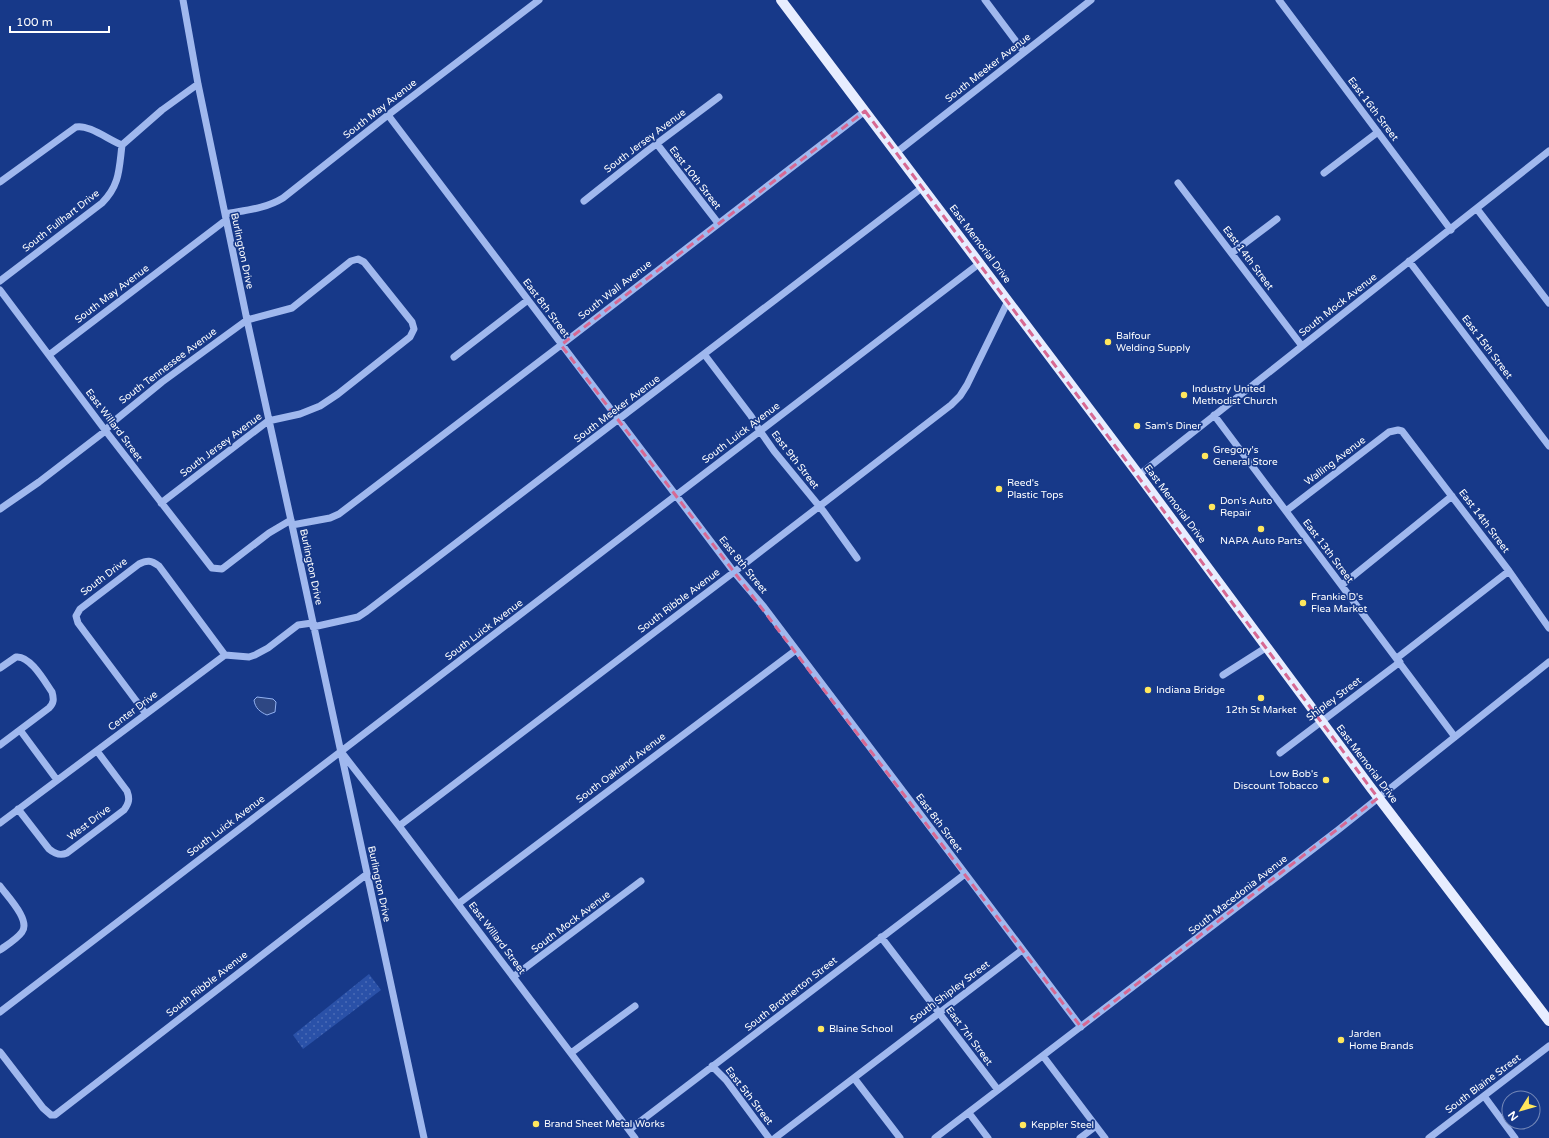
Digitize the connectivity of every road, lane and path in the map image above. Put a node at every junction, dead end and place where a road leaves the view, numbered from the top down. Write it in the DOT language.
graph roads {
  1 [pos="183,0"];
  2 [pos="539,0"];
  3 [pos="781,0"];
  4 [pos="985,0"];
  5 [pos="1279,0"];
  6 [pos="1089,1"];
  7 [pos="1024,52"];
  8 [pos="198,84"];
  9 [pos="719,98"];
  10 [pos="865,111"];
  11 [pos="388,116"];
  12 [pos="1378,132"];
  13 [pos="657,144"];
  14 [pos="122,145"];
  15 [pos="1549,151"];
  16 [pos="897,152"];
  17 [pos="1324,173"];
  18 [pos="0,182"];
  19 [pos="1178,183"];
  20 [pos="923,187"];
  21 [pos="584,201"];
  22 [pos="1477,209"];
  23 [pos="225,217"];
  24 [pos="1277,219"];
  25 [pos="718,224"];
  26 [pos="1451,230"];
  27 [pos="1232,253"];
  28 [pos="1409,262"];
  29 [pos="980,263"];
  30 [pos="0,281"];
  31 [pos="0,290"];
  32 [pos="528,300"];
  33 [pos="1008,301"];
  34 [pos="1549,303"];
  35 [pos="247,320"];
  36 [pos="414,330"];
  37 [pos="562,344"];
  38 [pos="1302,346"];
  39 [pos="704,354"];
  40 [pos="49,355"];
  41 [pos="454,357"];
  42 [pos="1214,415"];
  43 [pos="619,420"];
  44 [pos="268,421"];
  45 [pos="105,430"];
  46 [pos="1398,430"];
  47 [pos="760,431"];
  48 [pos="1549,446"];
  49 [pos="1139,475"];
  50 [pos="676,495"];
  51 [pos="1452,496"];
  52 [pos="161,503"];
  53 [pos="819,506"];
  54 [pos="0,509"];
  55 [pos="1286,511"];
  56 [pos="292,522"];
  57 [pos="857,558"];
  58 [pos="215,569"];
  59 [pos="1509,571"];
  60 [pos="734,572"];
  61 [pos="1342,586"];
  62 [pos="313,625"];
  63 [pos="1549,628"];
  64 [pos="1267,647"];
  65 [pos="796,650"];
  66 [pos="225,655"];
  67 [pos="1398,660"];
  68 [pos="1549,662"];
  69 [pos="0,668"];
  70 [pos="1224,675"];
  71 [pos="146,714"];
  72 [pos="1321,722"];
  73 [pos="20,730"];
  74 [pos="1455,737"];
  75 [pos="0,745"];
  76 [pos="97,751"];
  77 [pos="341,752"];
  78 [pos="1280,753"];
  79 [pos="57,780"];
  80 [pos="1378,798"];
  81 [pos="18,809"];
  82 [pos="0,823"];
  83 [pos="400,826"];
  84 [pos="367,874"];
  85 [pos="965,874"];
  86 [pos="641,881"];
  87 [pos="0,886"];
  88 [pos="458,904"];
  89 [pos="881,937"];
  90 [pos="0,950"];
  91 [pos="1022,950"];
  92 [pos="513,978"];
  93 [pos="635,1006"];
  94 [pos="0,1012"];
  95 [pos="939,1013"];
  96 [pos="1549,1021"];
  97 [pos="1081,1026"];
  98 [pos="1549,1046"];
  99 [pos="0,1052"];
  100 [pos="571,1054"];
  101 [pos="1043,1056"];
  102 [pos="712,1066"];
  103 [pos="854,1078"];
  104 [pos="998,1090"];
  105 [pos="1484,1096"];
  106 [pos="969,1113"];
  107 [pos="1096,1126"];
  108 [pos="629,1130"];
  109 [pos="424,1138"];
  110 [pos="635,1138"];
  111 [pos="769,1138"];
  112 [pos="775,1138"];
  113 [pos="900,1138"];
  114 [pos="935,1138"];
  115 [pos="988,1138"];
  116 [pos="1080,1138"];
  117 [pos="1105,1138"];
  118 [pos="1429,1138"];
  119 [pos="1515,1138"];
  1 -- 8 [label="street, Burlington Drive"];
  2 -- 11 [label="street, South May Avenue"];
  3 -- 10 [label="main road, East Memorial Drive"];
  4 -- 7 [label="street"];
  5 -- 12 [label="street, East 16th Street"];
  6 -- 7 [label="street, South Meeker Avenue"];
  7 -- 16 [label="street, South Meeker Avenue"];
  8 -- 14 [label="street"];
  8 -- 23 [label="street, Burlington Drive"];
  9 -- 13 [label="street, South Jersey Avenue"];
  10 -- 16 [label="main road, East Memorial Drive"];
  10 -- 25 [label="street, South Wall Avenue"];
  11 -- 23 [label="street, South May Avenue"];
  11 -- 32 [label="street, East 8th Street"];
  12 -- 17 [label="street"];
  12 -- 26 [label="street, East 16th Street"];
  13 -- 21 [label="street, South Jersey Avenue"];
  13 -- 25 [label="street, East 10th Street"];
  14 -- 18 [label="street"];
  14 -- 30 [label="street, South Fullhart Drive"];
  15 -- 22 [label="street, South Mock Avenue"];
  16 -- 20 [label="main road, East Memorial Drive"];
  19 -- 27 [label="street, East 14th Street"];
  20 -- 29 [label="main road, East Memorial Drive"];
  20 -- 39 [label="street, South Meeker Avenue"];
  22 -- 26 [label="street, South Mock Avenue"];
  22 -- 34 [label="street"];
  23 -- 35 [label="street, Burlington Drive"];
  23 -- 40 [label="street, South May Avenue"];
  24 -- 27 [label="street"];
  25 -- 37 [label="street, South Wall Avenue"];
  26 -- 28 [label="street, South Mock Avenue"];
  27 -- 38 [label="street, East 14th Street"];
  28 -- 38 [label="street, South Mock Avenue"];
  28 -- 48 [label="street, East 15th Street"];
  29 -- 33 [label="main road, East Memorial Drive"];
  29 -- 47 [label="street, South Luick Avenue"];
  31 -- 40 [label="street, East Willard Street"];
  32 -- 37 [label="street, East 8th Street"];
  32 -- 41 [label="street"];
  33 -- 49 [label="main road, East Memorial Drive"];
  33 -- 53 [label="street, South Ribble Avenue"];
  35 -- 36 [label="street, South Tennessee Avenue"];
  35 -- 44 [label="street, Burlington Drive"];
  35 -- 45 [label="street, South Tennessee Avenue"];
  36 -- 44 [label="street, South Jersey Avenue"];
  37 -- 43 [label="street, East 8th Street"];
  37 -- 56 [label="street, South Wall Avenue"];
  38 -- 42 [label="street, South Mock Avenue"];
  39 -- 43 [label="street, South Meeker Avenue"];
  39 -- 47 [label="street, East 9th Street"];
  40 -- 45 [label="street, East Willard Street"];
  42 -- 49 [label="street, South Mock Avenue"];
  42 -- 55 [label="street, East 13th Street"];
  43 -- 50 [label="street, East 8th Street"];
  43 -- 62 [label="street, South Meeker Avenue"];
  44 -- 52 [label="street, South Jersey Avenue"];
  44 -- 56 [label="street, Burlington Drive"];
  45 -- 52 [label="street, East Willard Street"];
  45 -- 54 [label="street, South Tennessee Avenue"];
  46 -- 51 [label="street, East 14th Street"];
  46 -- 55 [label="street, Walling Avenue"];
  47 -- 50 [label="street, South Luick Avenue"];
  47 -- 53 [label="street, East 9th Street"];
  49 -- 64 [label="main road, East Memorial Drive"];
  50 -- 60 [label="street, East 8th Street"];
  50 -- 77 [label="street, South Luick Avenue"];
  51 -- 59 [label="street, East 14th Street"];
  51 -- 61 [label="street"];
  52 -- 58 [label="street, East Willard Street"];
  53 -- 57 [label="street, East 9th Street"];
  53 -- 60 [label="street, South Ribble Avenue"];
  55 -- 61 [label="street, East 13th Street"];
  56 -- 58 [label="street, South Wall Avenue"];
  56 -- 62 [label="street, Burlington Drive"];
  59 -- 63 [label="street, East 14th Street"];
  59 -- 67 [label="street, Shipley Street"];
  60 -- 65 [label="street, East 8th Street"];
  60 -- 83 [label="street, South Ribble Avenue"];
  61 -- 67 [label="street, East 13th Street"];
  62 -- 66 [label="street, South Meeker Avenue"];
  62 -- 77 [label="street, Burlington Drive"];
  64 -- 70 [label="street"];
  64 -- 72 [label="main road, East Memorial Drive"];
  65 -- 85 [label="street, East 8th Street"];
  65 -- 88 [label="street, South Oakland Avenue"];
  66 -- 71 [label="street, Center Drive"];
  66 -- 71 [label="street, South Drive"];
  67 -- 72 [label="street, Shipley Street"];
  67 -- 74 [label="street, East 13th Street"];
  68 -- 74 [label="street, South Macedonia Avenue"];
  69 -- 73 [label="street"];
  71 -- 76 [label="street, Center Drive"];
  72 -- 78 [label="street, Shipley Street"];
  72 -- 80 [label="main road, East Memorial Drive"];
  73 -- 75 [label="street"];
  73 -- 79 [label="street"];
  74 -- 80 [label="street, South Macedonia Avenue"];
  76 -- 79 [label="street, Center Drive"];
  76 -- 81 [label="street, West Drive"];
  77 -- 83 [label="street, East Willard Street"];
  77 -- 84 [label="street, Burlington Drive"];
  77 -- 94 [label="street, South Luick Avenue"];
  79 -- 81 [label="street, Center Drive"];
  80 -- 96 [label="main road, East Memorial Drive"];
  80 -- 97 [label="street, South Macedonia Avenue"];
  81 -- 82 [label="street, Center Drive"];
  83 -- 88 [label="street, East Willard Street"];
  84 -- 99 [label="street, South Ribble Avenue"];
  84 -- 109 [label="street, Burlington Drive"];
  85 -- 89 [label="street, South Brotherton Street"];
  85 -- 91 [label="street, East 8th Street"];
  86 -- 92 [label="street, South Mock Avenue"];
  87 -- 90 [label="street"];
  88 -- 92 [label="street, East Willard Street"];
  89 -- 95 [label="street, East 7th Street"];
  89 -- 102 [label="street, South Brotherton Street"];
  91 -- 95 [label="street, South Shipley Street"];
  91 -- 97 [label="street, East 8th Street"];
  92 -- 100 [label="street, East Willard Street"];
  93 -- 100 [label="street"];
  95 -- 103 [label="street, South Shipley Street"];
  95 -- 104 [label="street, East 7th Street"];
  97 -- 101 [label="street, South Macedonia Avenue"];
  98 -- 105 [label="street, South Blaine Street"];
  100 -- 108 [label="street, East Willard Street"];
  101 -- 104 [label="street, South Macedonia Avenue"];
  101 -- 107 [label="street"];
  102 -- 108 [label="street, South Brotherton Street"];
  102 -- 111 [label="street, East 5th Street"];
  103 -- 112 [label="street, South Shipley Street"];
  103 -- 113 [label="street"];
  104 -- 106 [label="street, South Macedonia Avenue"];
  105 -- 118 [label="street, South Blaine Street"];
  105 -- 119 [label="street"];
  106 -- 114 [label="street, South Macedonia Avenue"];
  106 -- 115 [label="street"];
  107 -- 116 [label="street"];
  107 -- 117 [label="street"];
  108 -- 110 [label="street, East Willard Street"];
}
